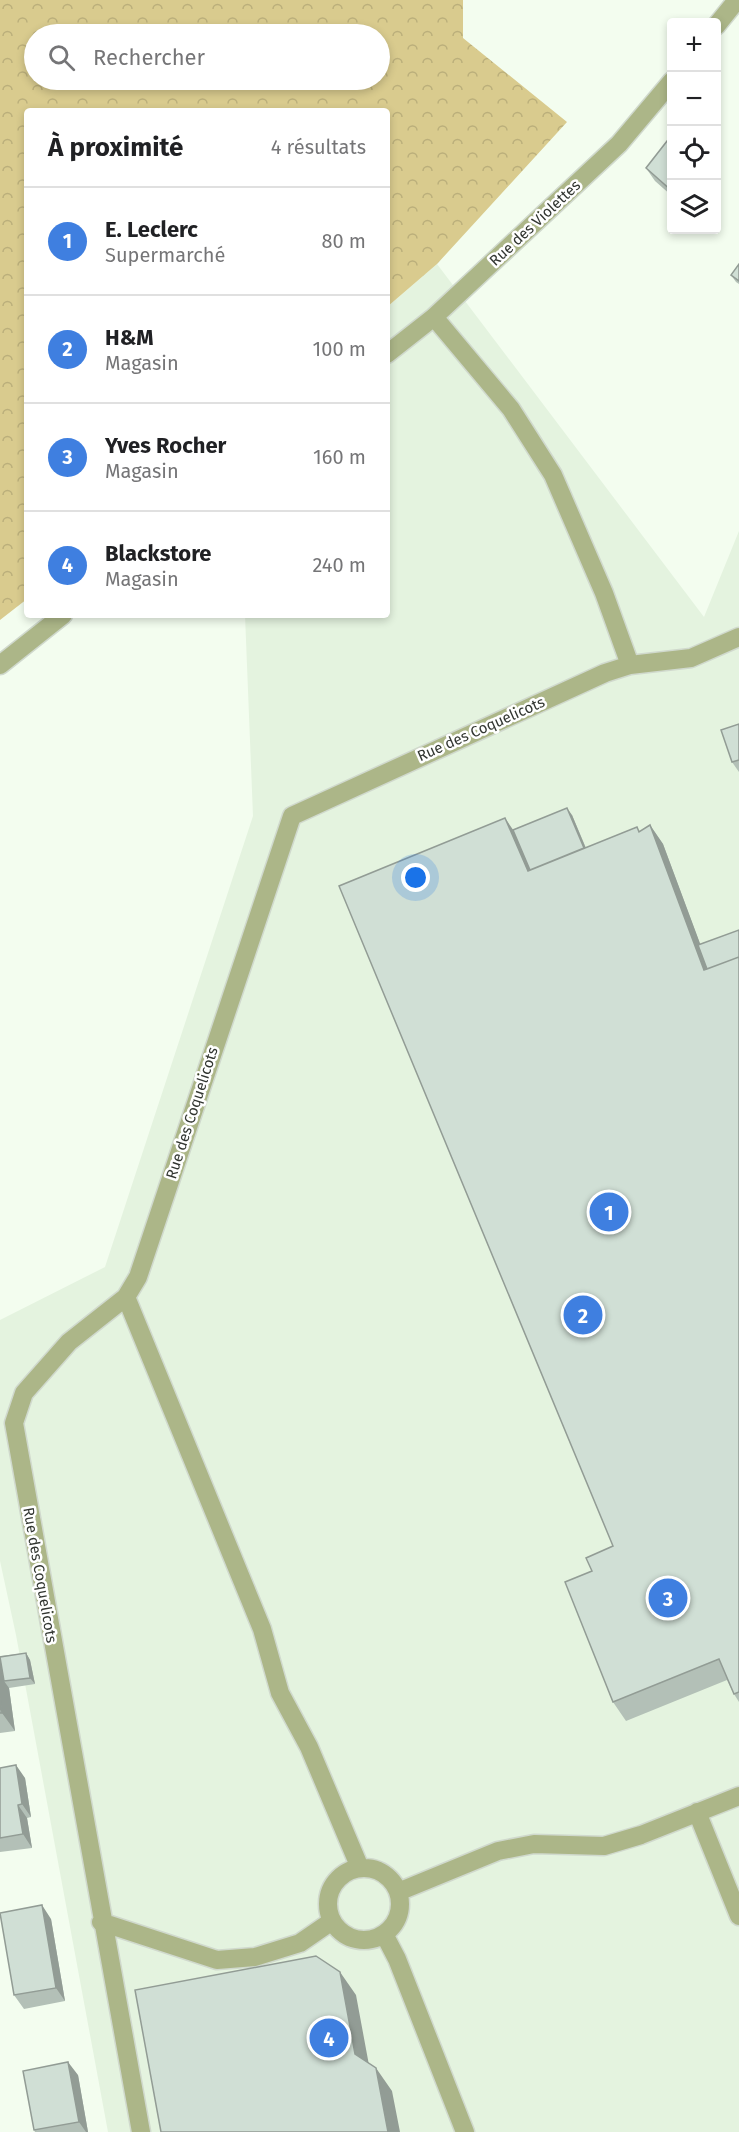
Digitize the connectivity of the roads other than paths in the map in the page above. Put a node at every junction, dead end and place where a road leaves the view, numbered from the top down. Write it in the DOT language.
graph roads {
  1 [pos="737,0"];
  2 [pos="721,22"];
  3 [pos="667,87"];
  4 [pos="434,317"];
  5 [pos="390,352"];
  6 [pos="59,618"];
  7 [pos="739,637"];
  8 [pos="0,665"];
  9 [pos="630,665"];
  10 [pos="126,1298"];
  11 [pos="739,1796"];
  12 [pos="697,1812"];
  13 [pos="360,1868"];
  14 [pos="398,1892"];
  15 [pos="739,1916"];
  16 [pos="332,1921"];
  17 [pos="101,1922"];
  18 [pos="384,1934"];
  19 [pos="141,2132"];
  20 [pos="465,2132"];
  1 -- 2 [label="street"];
  3 -- 4 [label="street, Rue des Violettes"];
  4 -- 5 [label="street, Rue des Violettes"];
  4 -- 9 [label="street"];
  6 -- 8 [label="street"];
  7 -- 9 [label="street, Rue des Coquelicots"];
  9 -- 10 [label="street, Rue des Coquelicots"];
  10 -- 13 [label="street"];
  10 -- 17 [label="street, Rue des Coquelicots"];
  11 -- 12 [label="street"];
  12 -- 14 [label="street"];
  12 -- 15 [label="street"];
  13 -- 14 [label="street"];
  13 -- 16 [label="street"];
  14 -- 18 [label="street"];
  16 -- 17 [label="street"];
  16 -- 18 [label="street"];
  17 -- 19 [label="street, Rue des Coquelicots"];
  18 -- 20 [label="street"];
}
